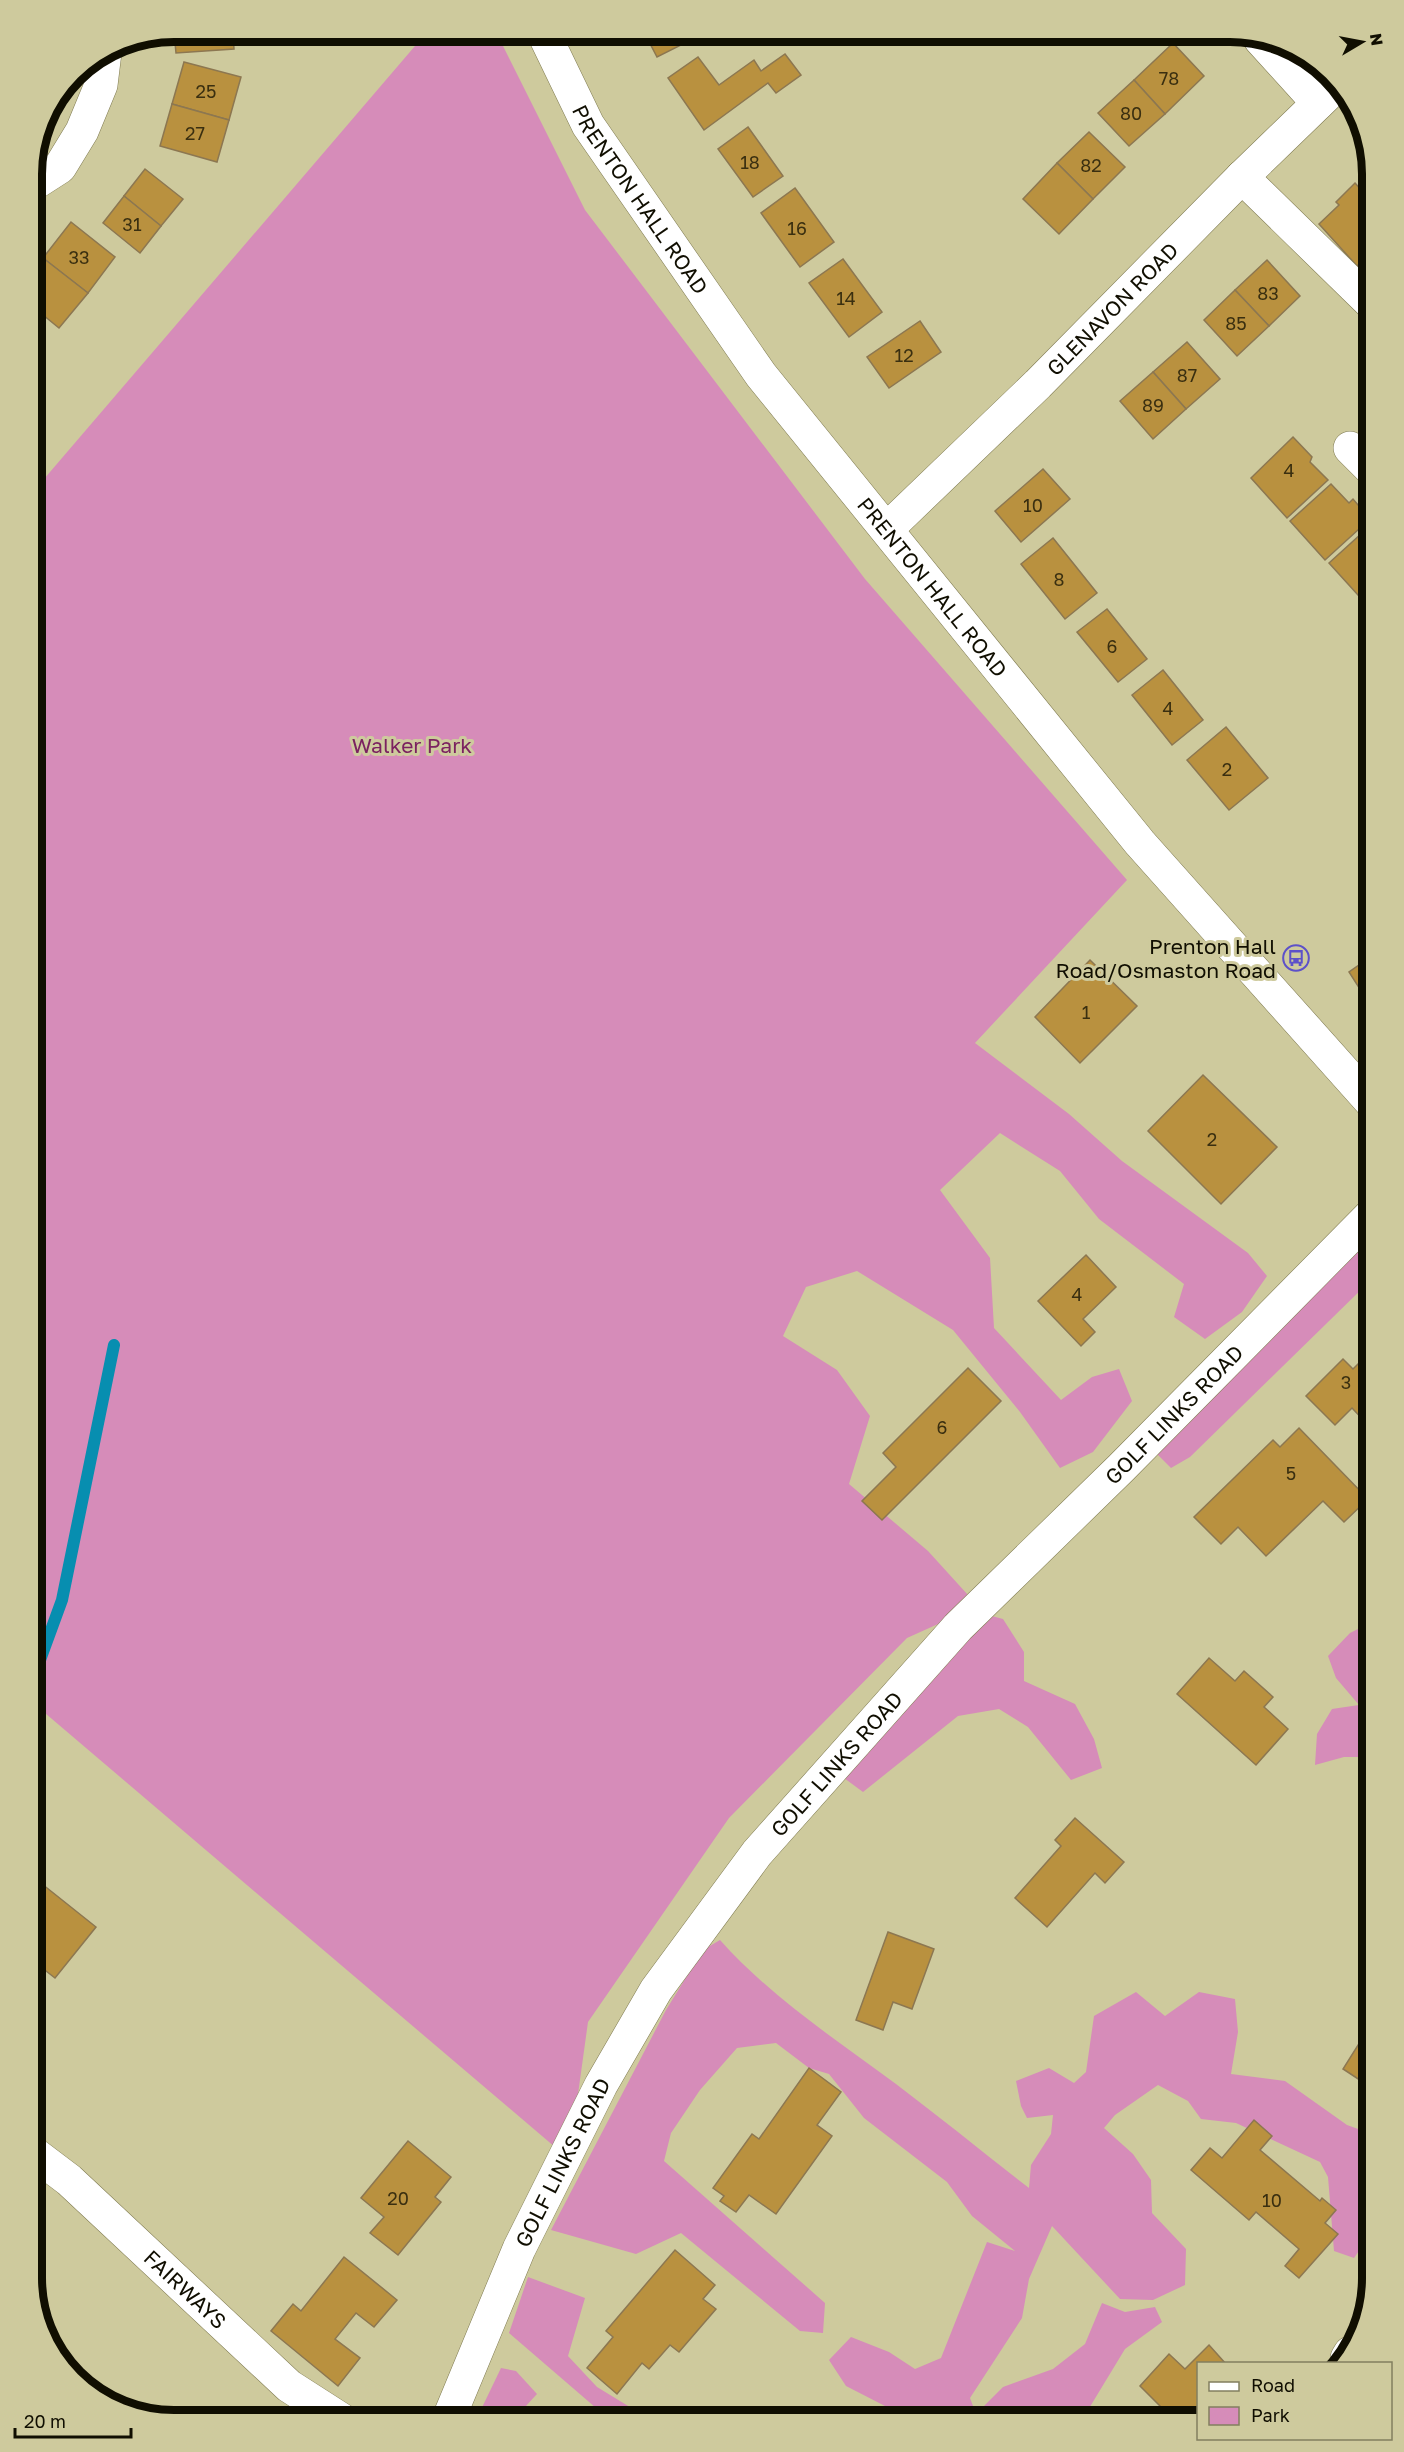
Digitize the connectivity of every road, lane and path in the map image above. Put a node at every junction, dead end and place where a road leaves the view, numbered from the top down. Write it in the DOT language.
graph roads {
  1 [pos="548,42"];
  2 [pos="1272,49"];
  3 [pos="104,62"];
  4 [pos="1327,95"];
  5 [pos="1242,177"];
  6 [pos="42,179"];
  7 [pos="1362,294"];
  8 [pos="887,529"];
  9 [pos="1362,1092"];
  10 [pos="1362,1224"];
  11 [pos="42,2160"];
  12 [pos="326,2410"];
  13 [pos="451,2410"];
  1 -- 8 [label="street, PRENTON HALL ROAD"];
  2 -- 4 [label="street"];
  3 -- 6 [label="street"];
  4 -- 5 [label="street, GLENAVON ROAD"];
  5 -- 7 [label="street"];
  5 -- 8 [label="street, GLENAVON ROAD"];
  8 -- 9 [label="street, PRENTON HALL ROAD"];
  10 -- 13 [label="street, GOLF LINKS ROAD"];
  11 -- 12 [label="street, FAIRWAYS"];
}
